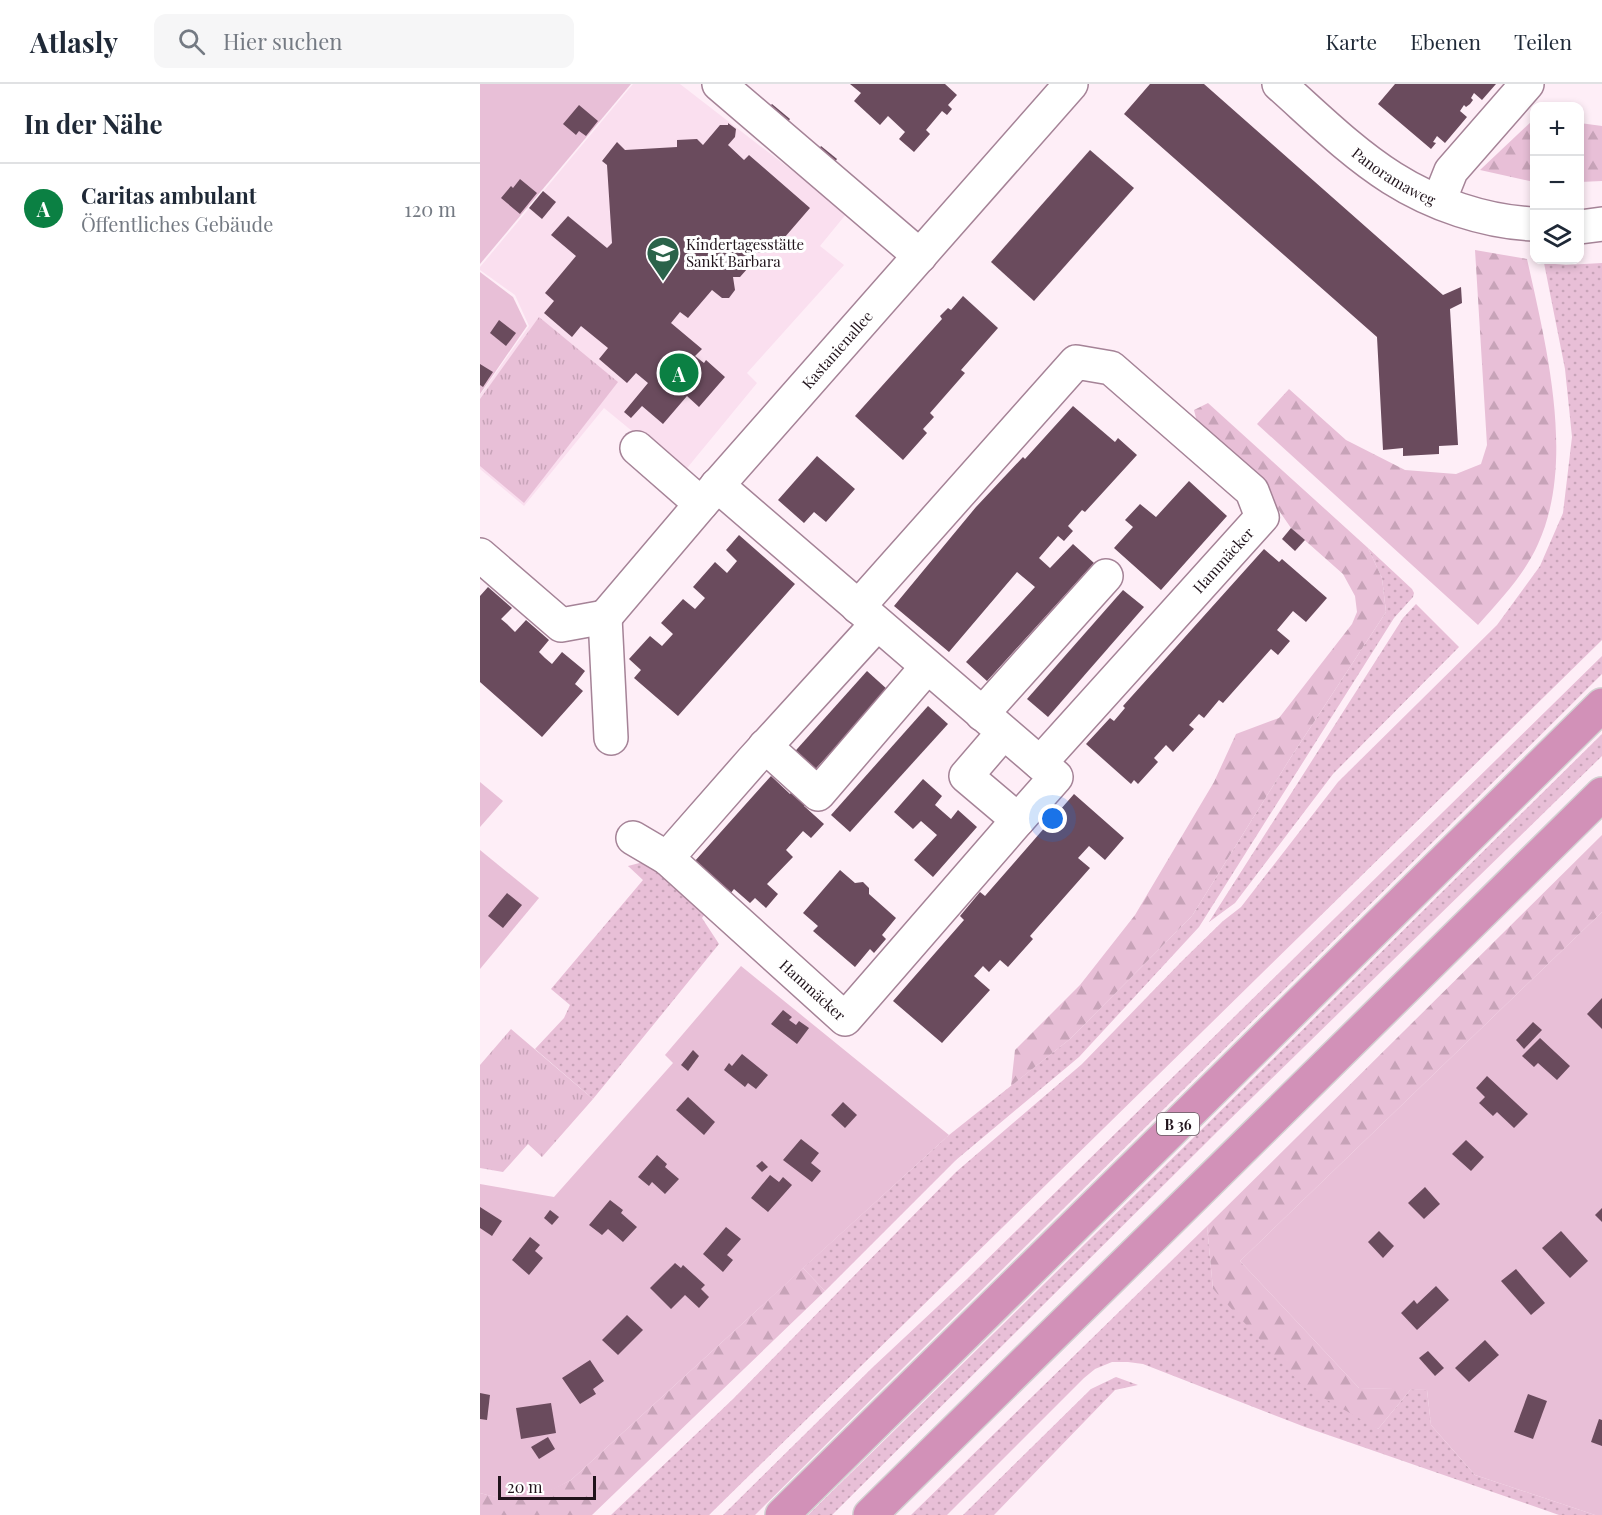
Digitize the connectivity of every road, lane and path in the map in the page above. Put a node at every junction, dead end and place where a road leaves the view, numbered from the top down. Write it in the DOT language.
graph roads {
  1 [pos="719,84"];
  2 [pos="1071,84"];
  3 [pos="1279,84"];
  4 [pos="1527,84"];
  5 [pos="1439,201"];
  6 [pos="1530,223"];
  7 [pos="1602,224"];
  8 [pos="1584,226"];
  9 [pos="920,256"];
  10 [pos="637,448"];
  11 [pos="709,494"];
  12 [pos="480,555"];
  13 [pos="1106,576"];
  14 [pos="868,615"];
  15 [pos="605,617"];
  16 [pos="927,667"];
  17 [pos="1602,705"];
  18 [pos="993,723"];
  19 [pos="612,738"];
  20 [pos="765,746"];
  21 [pos="1040,763"];
  22 [pos="1602,794"];
  23 [pos="1018,820"];
  24 [pos="633,838"];
  25 [pos="667,858"];
  26 [pos="782,1515"];
  27 [pos="870,1515"];
  1 -- 9 [label="street"];
  2 -- 9 [label="street, Kastanienallee"];
  3 -- 5 [label="street, Panoramaweg"];
  4 -- 5 [label="street"];
  5 -- 6 [label="street, Panoramaweg"];
  7 -- 8 [label="street"];
  9 -- 11 [label="street, Kastanienallee"];
  10 -- 11 [label="street, Hammäcker"];
  11 -- 14 [label="street, Hammäcker"];
  11 -- 15 [label="street, Kastanienallee"];
  12 -- 15 [label="street"];
  13 -- 18 [label="street"];
  14 -- 16 [label="street, Hammäcker"];
  14 -- 20 [label="street"];
  14 -- 21 [label="street, Hammäcker"];
  15 -- 19 [label="street"];
  16 -- 18 [label="street, Hammäcker"];
  16 -- 20 [label="street"];
  17 -- 26 [label="highway, B 36"];
  18 -- 21 [label="street, Hammäcker"];
  18 -- 23 [label="street"];
  20 -- 25 [label="street"];
  21 -- 23 [label="street, Hammäcker"];
  22 -- 27 [label="highway"];
  23 -- 25 [label="street, Hammäcker"];
  24 -- 25 [label="street, Hammäcker"];
}
